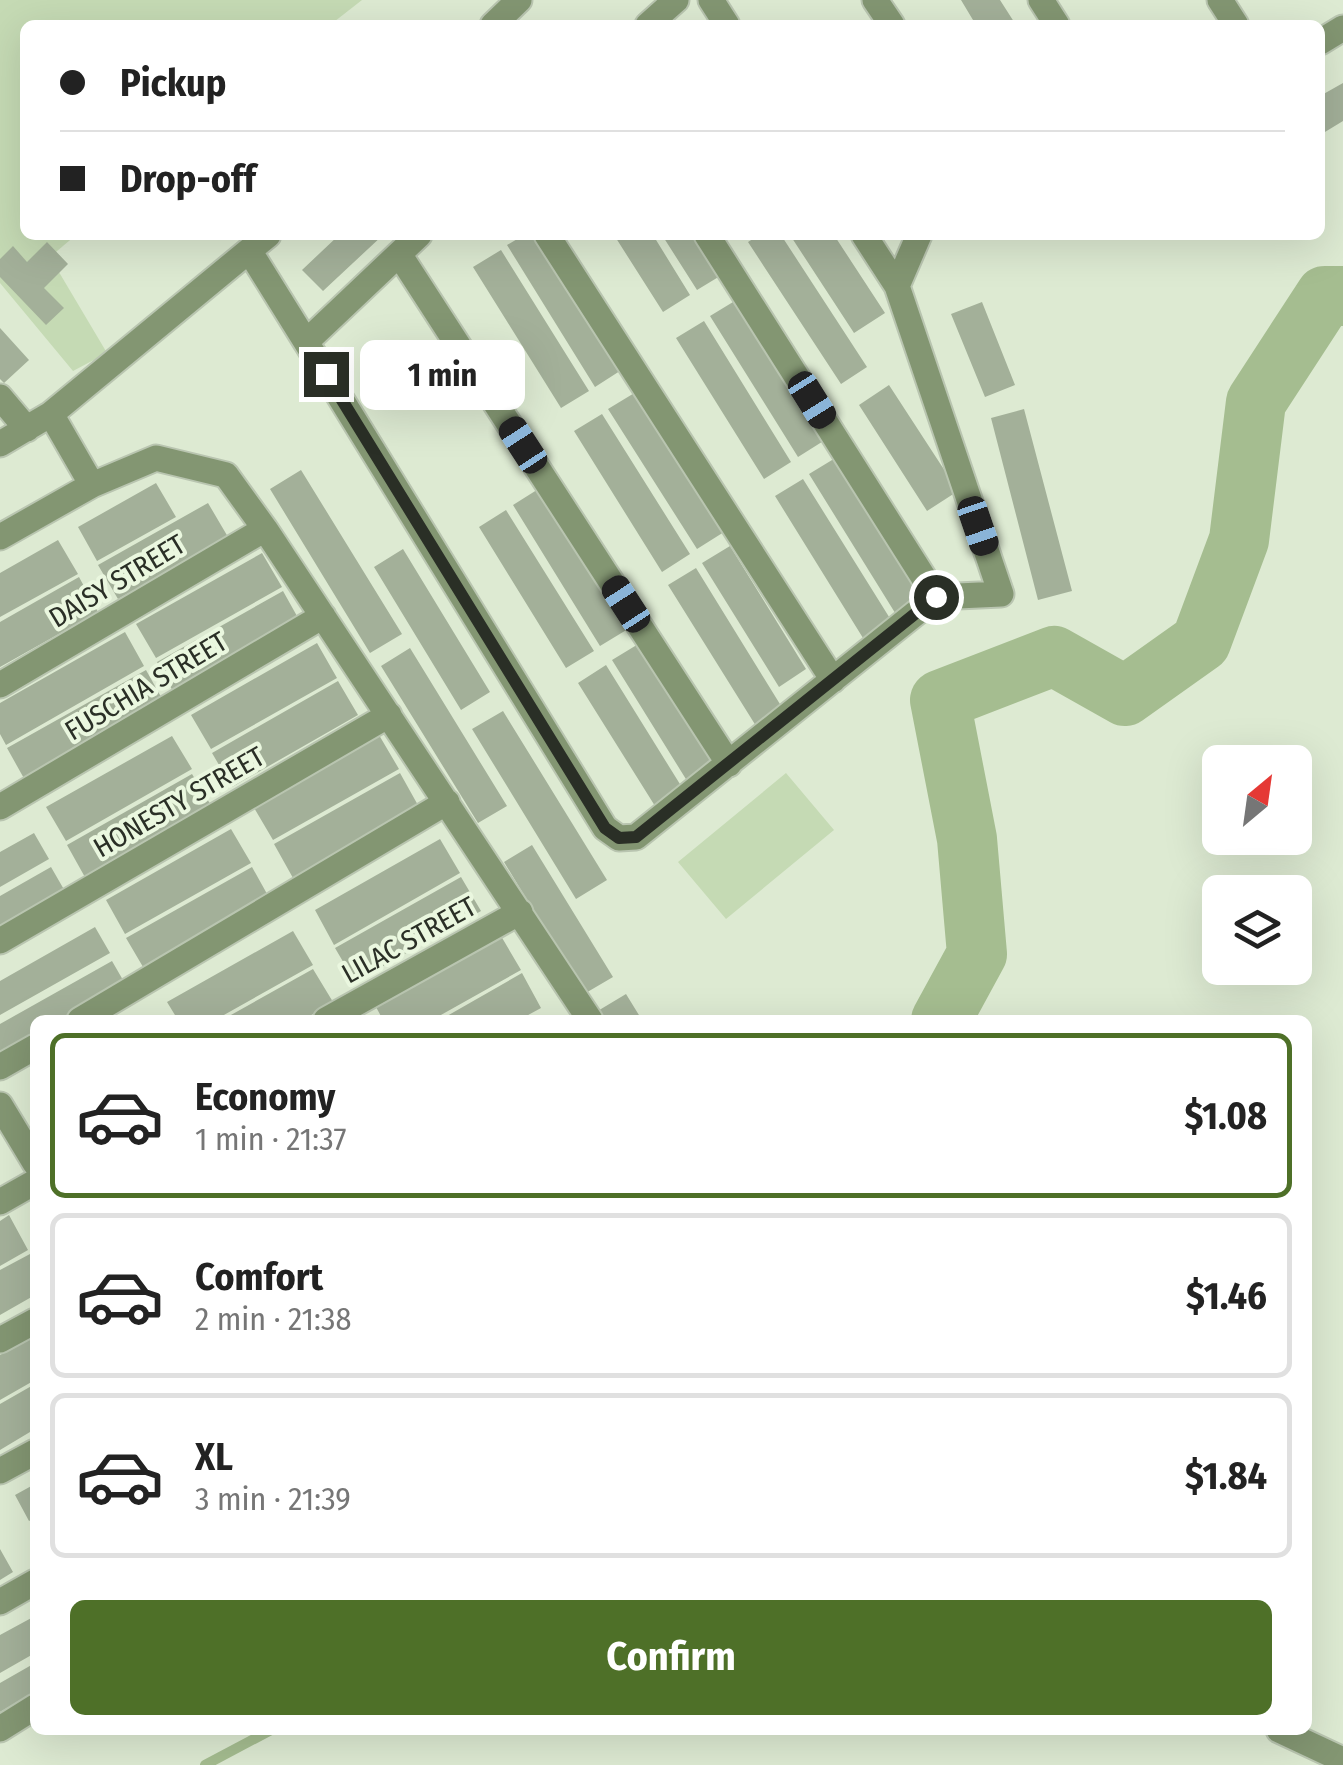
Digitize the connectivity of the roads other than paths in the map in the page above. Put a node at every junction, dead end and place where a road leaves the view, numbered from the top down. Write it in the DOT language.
graph roads {
  1 [pos="520,0"];
  2 [pos="676,0"];
  3 [pos="498,20"];
  4 [pos="654,20"];
  5 [pos="414,240"];
  6 [pos="550,240"];
  7 [pos="710,240"];
  8 [pos="867,240"];
  9 [pos="917,240"];
  10 [pos="259,243"];
  11 [pos="399,254"];
  12 [pos="897,286"];
  13 [pos="306,342"];
  14 [pos="0,398"];
  15 [pos="51,414"];
  16 [pos="27,429"];
  17 [pos="0,444"];
  18 [pos="92,486"];
  19 [pos="265,529"];
  20 [pos="0,538"];
  21 [pos="936,597"];
  22 [pos="323,616"];
  23 [pos="833,680"];
  24 [pos="0,685"];
  25 [pos="389,715"];
  26 [pos="729,764"];
  27 [pos="447,802"];
  28 [pos="0,807"];
  29 [pos="520,912"];
  30 [pos="0,940"];
  31 [pos="88,1015"];
  32 [pos="335,1015"];
  33 [pos="578,1015"];
  34 [pos="30,1049"];
  35 [pos="0,1068"];
  36 [pos="0,1105"];
  37 [pos="30,1155"];
  38 [pos="30,1185"];
  39 [pos="0,1202"];
  40 [pos="30,1324"];
  41 [pos="0,1340"];
  42 [pos="30,1455"];
  43 [pos="0,1471"];
  44 [pos="30,1585"];
  45 [pos="0,1602"];
  46 [pos="30,1710"];
  47 [pos="0,1728"];
  48 [pos="1290,1735"];
  49 [pos="1343,1760"];
  1 -- 3 [label="street"];
  2 -- 4 [label="street"];
  5 -- 11 [label="street"];
  6 -- 23 [label="street"];
  7 -- 21 [label="street"];
  8 -- 12 [label="street"];
  9 -- 12 [label="street"];
  10 -- 13 [label="street"];
  10 -- 15 [label="street"];
  11 -- 13 [label="street"];
  11 -- 26 [label="street"];
  12 -- 21 [label="street"];
  13 -- 26 [label="street"];
  14 -- 16 [label="street"];
  15 -- 16 [label="street"];
  15 -- 18 [label="street"];
  16 -- 17 [label="street"];
  18 -- 19 [label="street"];
  18 -- 20 [label="street"];
  19 -- 22 [label="street"];
  19 -- 24 [label="street, DAISY STREET"];
  21 -- 23 [label="street"];
  22 -- 25 [label="street"];
  22 -- 28 [label="street, FUSCHIA STREET"];
  23 -- 26 [label="street"];
  25 -- 27 [label="street"];
  25 -- 30 [label="street, HONESTY STREET"];
  27 -- 29 [label="street"];
  27 -- 31 [label="street"];
  29 -- 32 [label="street, LILAC STREET"];
  29 -- 33 [label="street"];
  34 -- 35 [label="street"];
  36 -- 37 [label="street"];
  38 -- 39 [label="street"];
  40 -- 41 [label="street"];
  42 -- 43 [label="street"];
  44 -- 45 [label="street"];
  46 -- 47 [label="street"];
  48 -- 49 [label="street"];
}
